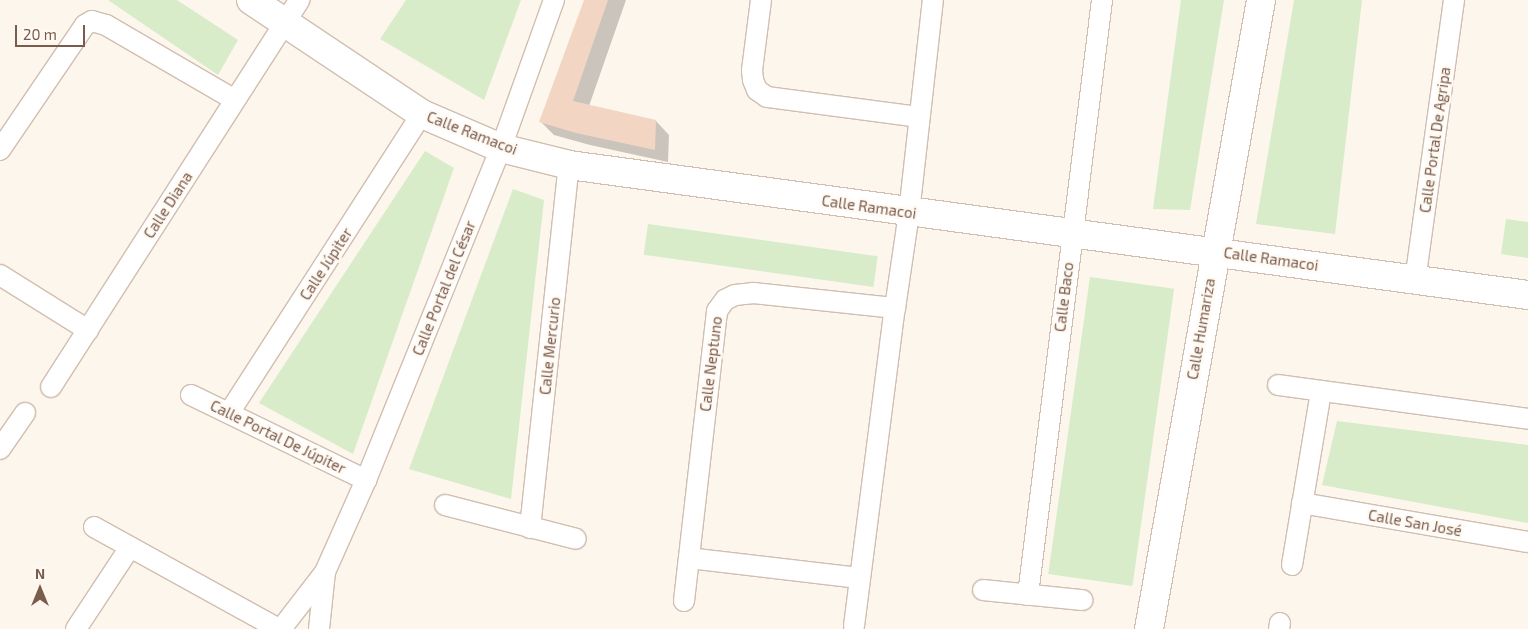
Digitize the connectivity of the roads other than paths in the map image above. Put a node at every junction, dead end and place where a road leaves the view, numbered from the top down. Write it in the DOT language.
graph roads {
  1 [pos="251,0"];
  2 [pos="554,0"];
  3 [pos="761,0"];
  4 [pos="933,0"];
  5 [pos="1102,0"];
  6 [pos="1261,0"];
  7 [pos="1454,0"];
  8 [pos="292,11"];
  9 [pos="235,100"];
  10 [pos="422,114"];
  11 [pos="918,117"];
  12 [pos="501,148"];
  13 [pos="0,150"];
  14 [pos="569,164"];
  15 [pos="909,213"];
  16 [pos="1072,235"];
  17 [pos="1215,251"];
  18 [pos="0,275"];
  19 [pos="1415,281"];
  20 [pos="1528,295"];
  21 [pos="895,308"];
  22 [pos="88,330"];
  23 [pos="1278,385"];
  24 [pos="51,387"];
  25 [pos="1321,391"];
  26 [pos="191,395"];
  27 [pos="25,413"];
  28 [pos="229,413"];
  29 [pos="1528,419"];
  30 [pos="0,450"];
  31 [pos="366,480"];
  32 [pos="1302,503"];
  33 [pos="445,505"];
  34 [pos="94,527"];
  35 [pos="530,528"];
  36 [pos="576,539"];
  37 [pos="1528,542"];
  38 [pos="130,547"];
  39 [pos="689,558"];
  40 [pos="1292,565"];
  41 [pos="325,572"];
  42 [pos="860,578"];
  43 [pos="983,590"];
  44 [pos="1028,595"];
  45 [pos="1082,600"];
  46 [pos="684,601"];
  47 [pos="854,626"];
  48 [pos="76,629"];
  49 [pos="280,629"];
  50 [pos="319,629"];
  51 [pos="1149,629"];
  1 -- 8 [label="street, Calle Ramacoi"];
  2 -- 12 [label="street, Calle Portal del César"];
  3 -- 11 [label="street"];
  4 -- 11 [label="street"];
  5 -- 16 [label="street, Calle Baco"];
  6 -- 17 [label="street, Calle Humariza"];
  7 -- 19 [label="street, Calle Portal De Agripa"];
  8 -- 9 [label="street, Calle Diana"];
  8 -- 10 [label="street, Calle Ramacoi"];
  9 -- 13 [label="street"];
  9 -- 22 [label="street, Calle Diana"];
  10 -- 12 [label="street, Calle Ramacoi"];
  10 -- 28 [label="street, Calle Júpiter"];
  11 -- 15 [label="street"];
  12 -- 14 [label="street, Calle Ramacoi"];
  12 -- 31 [label="street, Calle Portal del César"];
  14 -- 15 [label="street, Calle Ramacoi"];
  14 -- 35 [label="street, Calle Mercurio"];
  15 -- 16 [label="street, Calle Ramacoi"];
  15 -- 21 [label="street"];
  16 -- 17 [label="street, Calle Ramacoi"];
  16 -- 44 [label="street, Calle Baco"];
  17 -- 19 [label="street, Calle Ramacoi"];
  17 -- 51 [label="street, Calle Humariza"];
  18 -- 22 [label="street"];
  19 -- 20 [label="street, Calle Ramacoi"];
  21 -- 39 [label="street, Calle Neptuno"];
  21 -- 42 [label="street"];
  22 -- 24 [label="street, Calle Diana"];
  23 -- 25 [label="street"];
  25 -- 29 [label="street"];
  25 -- 32 [label="street"];
  26 -- 28 [label="street, Calle Portal De Júpiter"];
  27 -- 30 [label="street"];
  28 -- 31 [label="street, Calle Portal De Júpiter"];
  31 -- 41 [label="street, Calle Portal del César"];
  32 -- 37 [label="street, Calle San José"];
  32 -- 40 [label="street"];
  33 -- 35 [label="street"];
  34 -- 38 [label="street"];
  35 -- 36 [label="street"];
  38 -- 48 [label="street"];
  38 -- 49 [label="street"];
  39 -- 42 [label="street"];
  39 -- 46 [label="street, Calle Neptuno"];
  41 -- 49 [label="street"];
  41 -- 50 [label="street"];
  42 -- 47 [label="street"];
  43 -- 44 [label="street"];
  44 -- 45 [label="street"];
}
